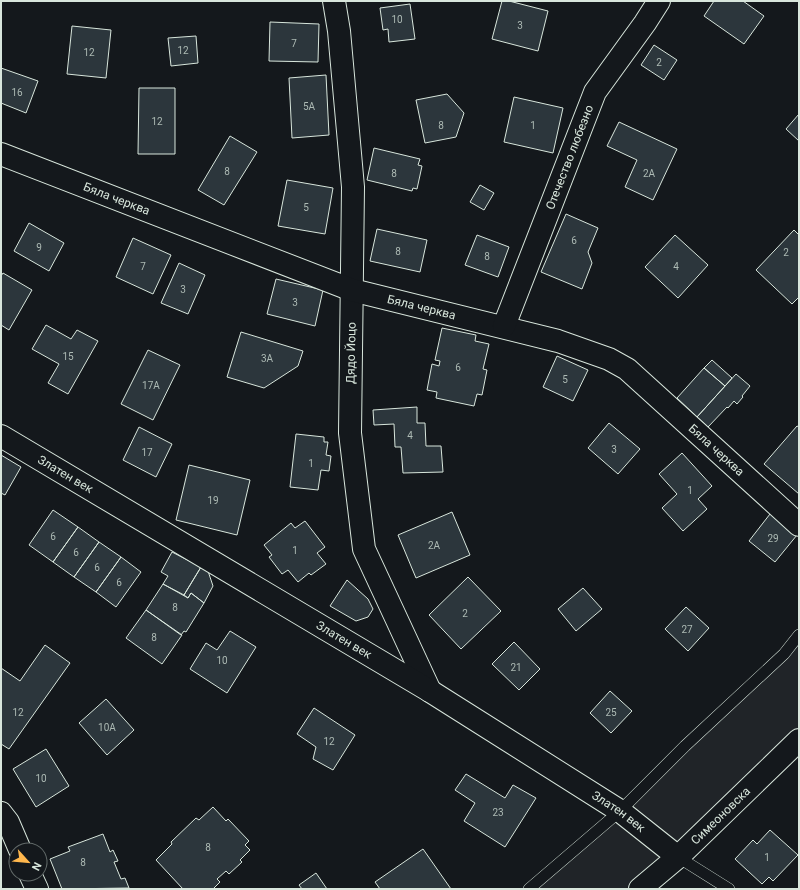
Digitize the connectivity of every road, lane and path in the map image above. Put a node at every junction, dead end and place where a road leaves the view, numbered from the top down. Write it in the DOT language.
graph roads {
  1 [pos="334,1"];
  2 [pos="659,1"];
  3 [pos="1,154"];
  4 [pos="352,290"];
  5 [pos="504,326"];
  6 [pos="1,436"];
  7 [pos="799,525"];
  8 [pos="799,635"];
  9 [pos="430,691"];
  10 [pos="799,740"];
  11 [pos="620,811"];
  12 [pos="1,813"];
  13 [pos="17,842"];
  14 [pos="678,857"];
  15 [pos="529,889"];
  16 [pos="640,889"];
  17 [pos="729,889"];
  1 -- 4 [label="street, Дядо Йоцо"];
  2 -- 5 [label="street, Отечество любезно"];
  3 -- 4 [label="street, Бяла черква"];
  4 -- 5 [label="street, Бяла черква"];
  4 -- 9 [label="street, Дядо Йоцо"];
  5 -- 7 [label="street, Бяла черква"];
  6 -- 9 [label="street, Златен век"];
  8 -- 11 [label="lane"];
  9 -- 11 [label="street, Златен век"];
  10 -- 14 [label="street, Симеоновска"];
  11 -- 14 [label="street, Златен век"];
  11 -- 15 [label="lane"];
  12 -- 13 [label="street"];
  14 -- 16 [label="street, Симеоновска"];
  14 -- 17 [label="lane"];
}
